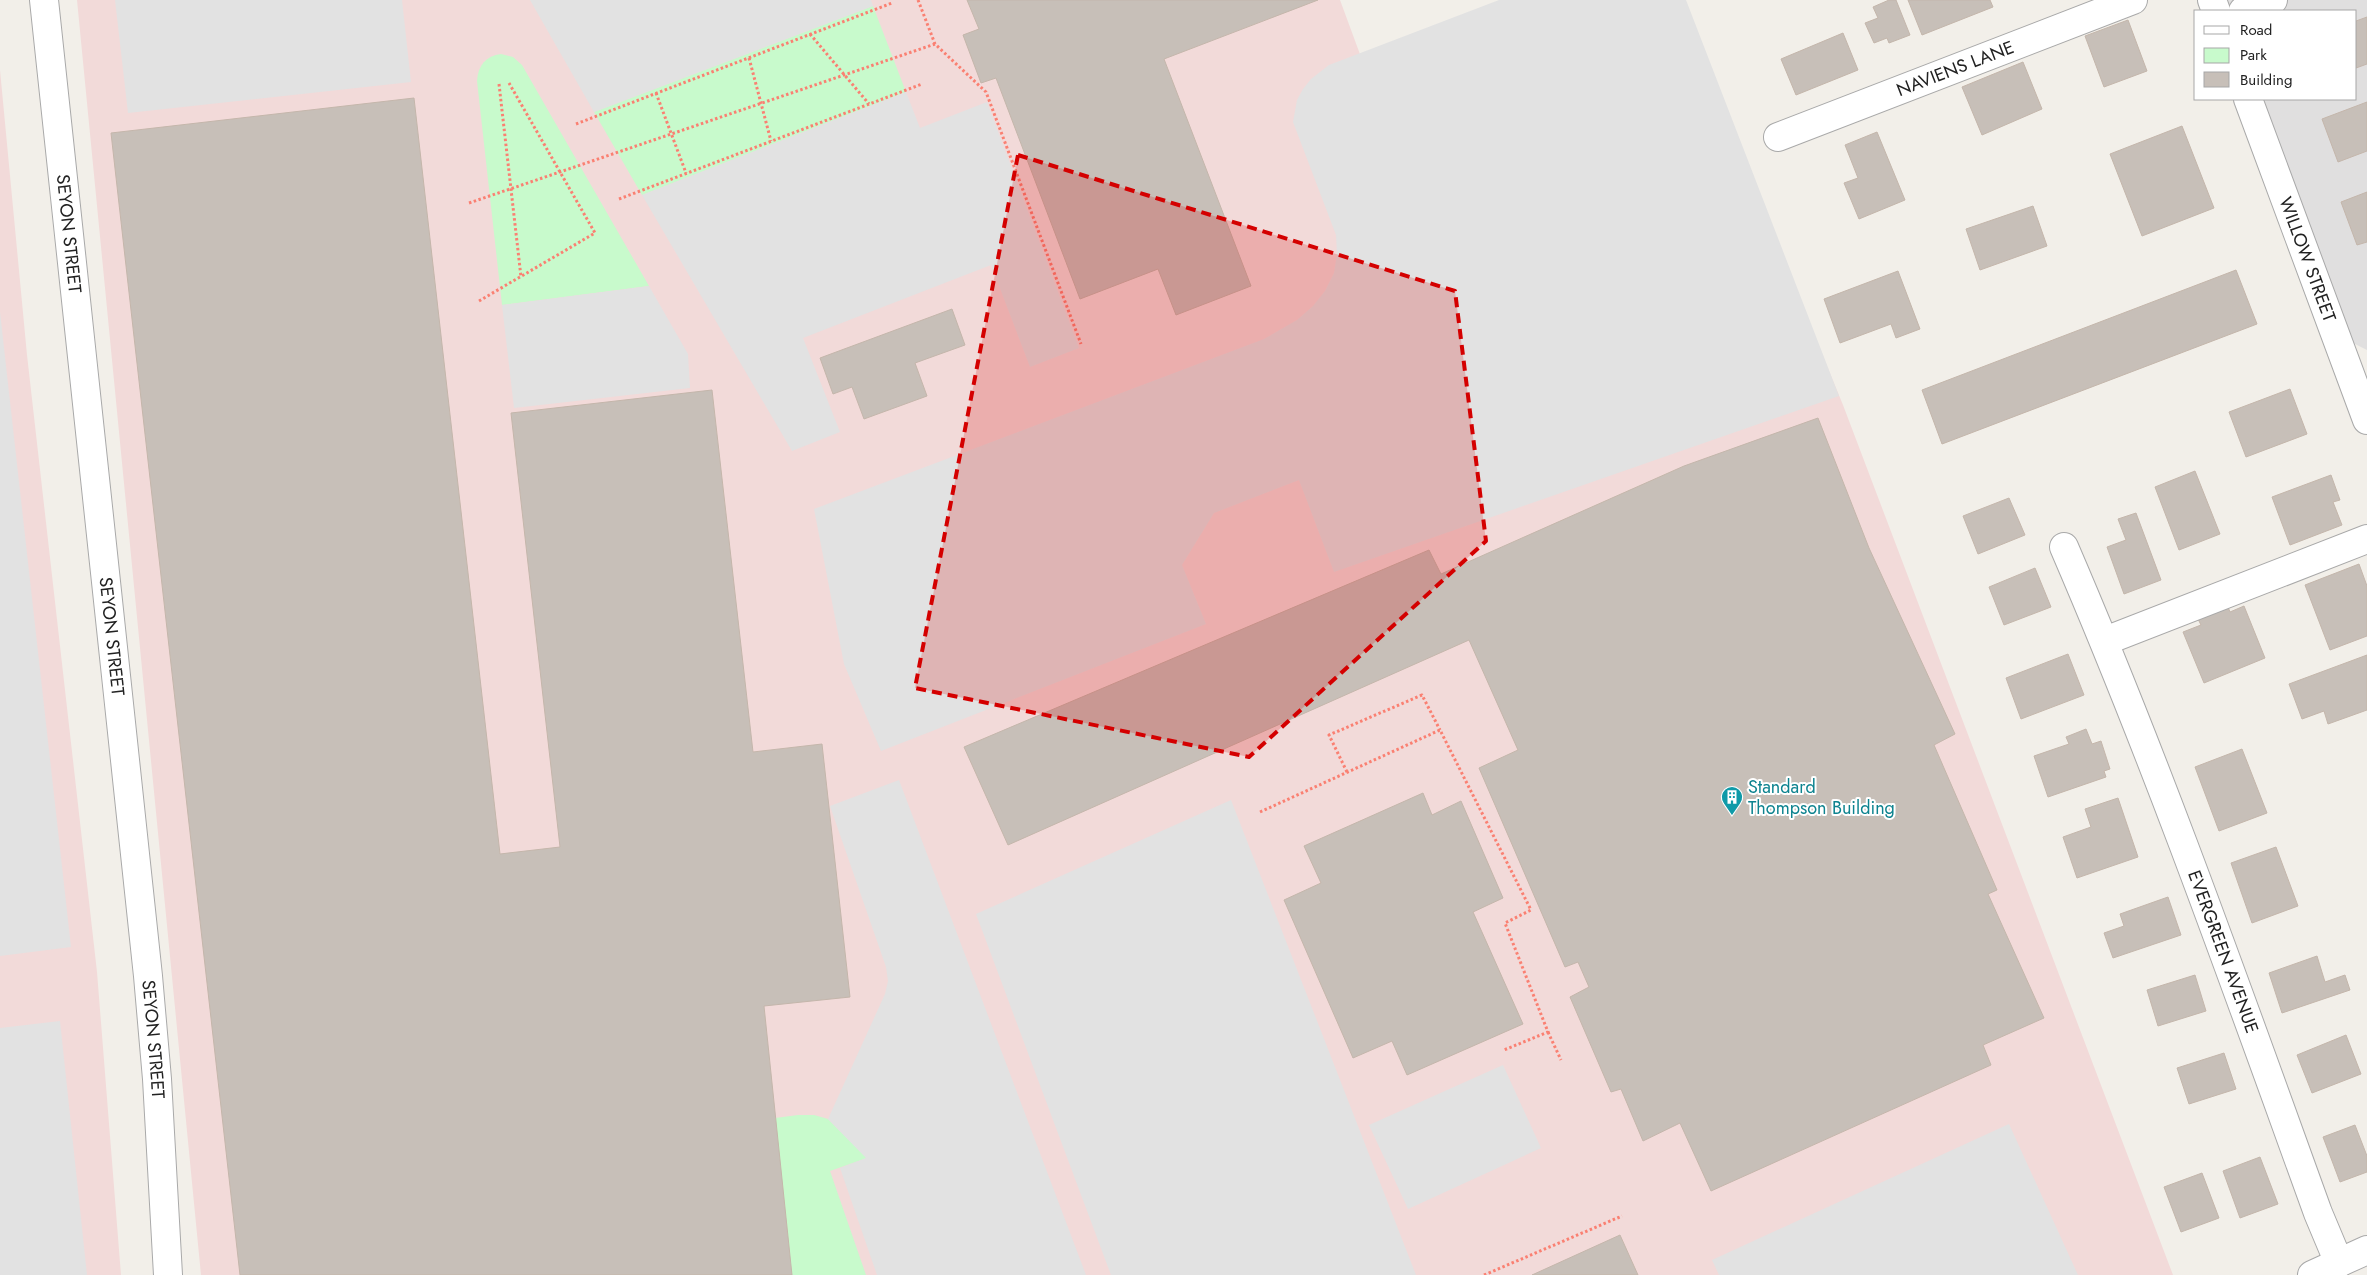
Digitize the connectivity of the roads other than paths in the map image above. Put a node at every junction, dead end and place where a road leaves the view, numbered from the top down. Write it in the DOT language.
graph roads {
  1 [pos="44,0"];
  2 [pos="2133,0"];
  3 [pos="2274,0"];
  4 [pos="2246,10"];
  5 [pos="2248,100"];
  6 [pos="1778,137"];
  7 [pos="2362,393"];
  8 [pos="2367,420"];
  9 [pos="2367,539"];
  10 [pos="2064,547"];
  11 [pos="2104,641"];
  12 [pos="2367,1250"];
  13 [pos="2340,1263"];
  14 [pos="168,1275"];
  15 [pos="2312,1275"];
  1 -- 14 [label="street, SEYON STREET"];
  2 -- 6 [label="street, NAVIENS LANE"];
  3 -- 4 [label="street"];
  5 -- 7 [label="street, WILLOW STREET"];
  7 -- 8 [label="street, WILLOW STREET"];
  9 -- 11 [label="street"];
  10 -- 11 [label="street, EVERGREEN AVENUE"];
  11 -- 13 [label="street, EVERGREEN AVENUE"];
  12 -- 13 [label="street"];
  13 -- 15 [label="street"];
}
